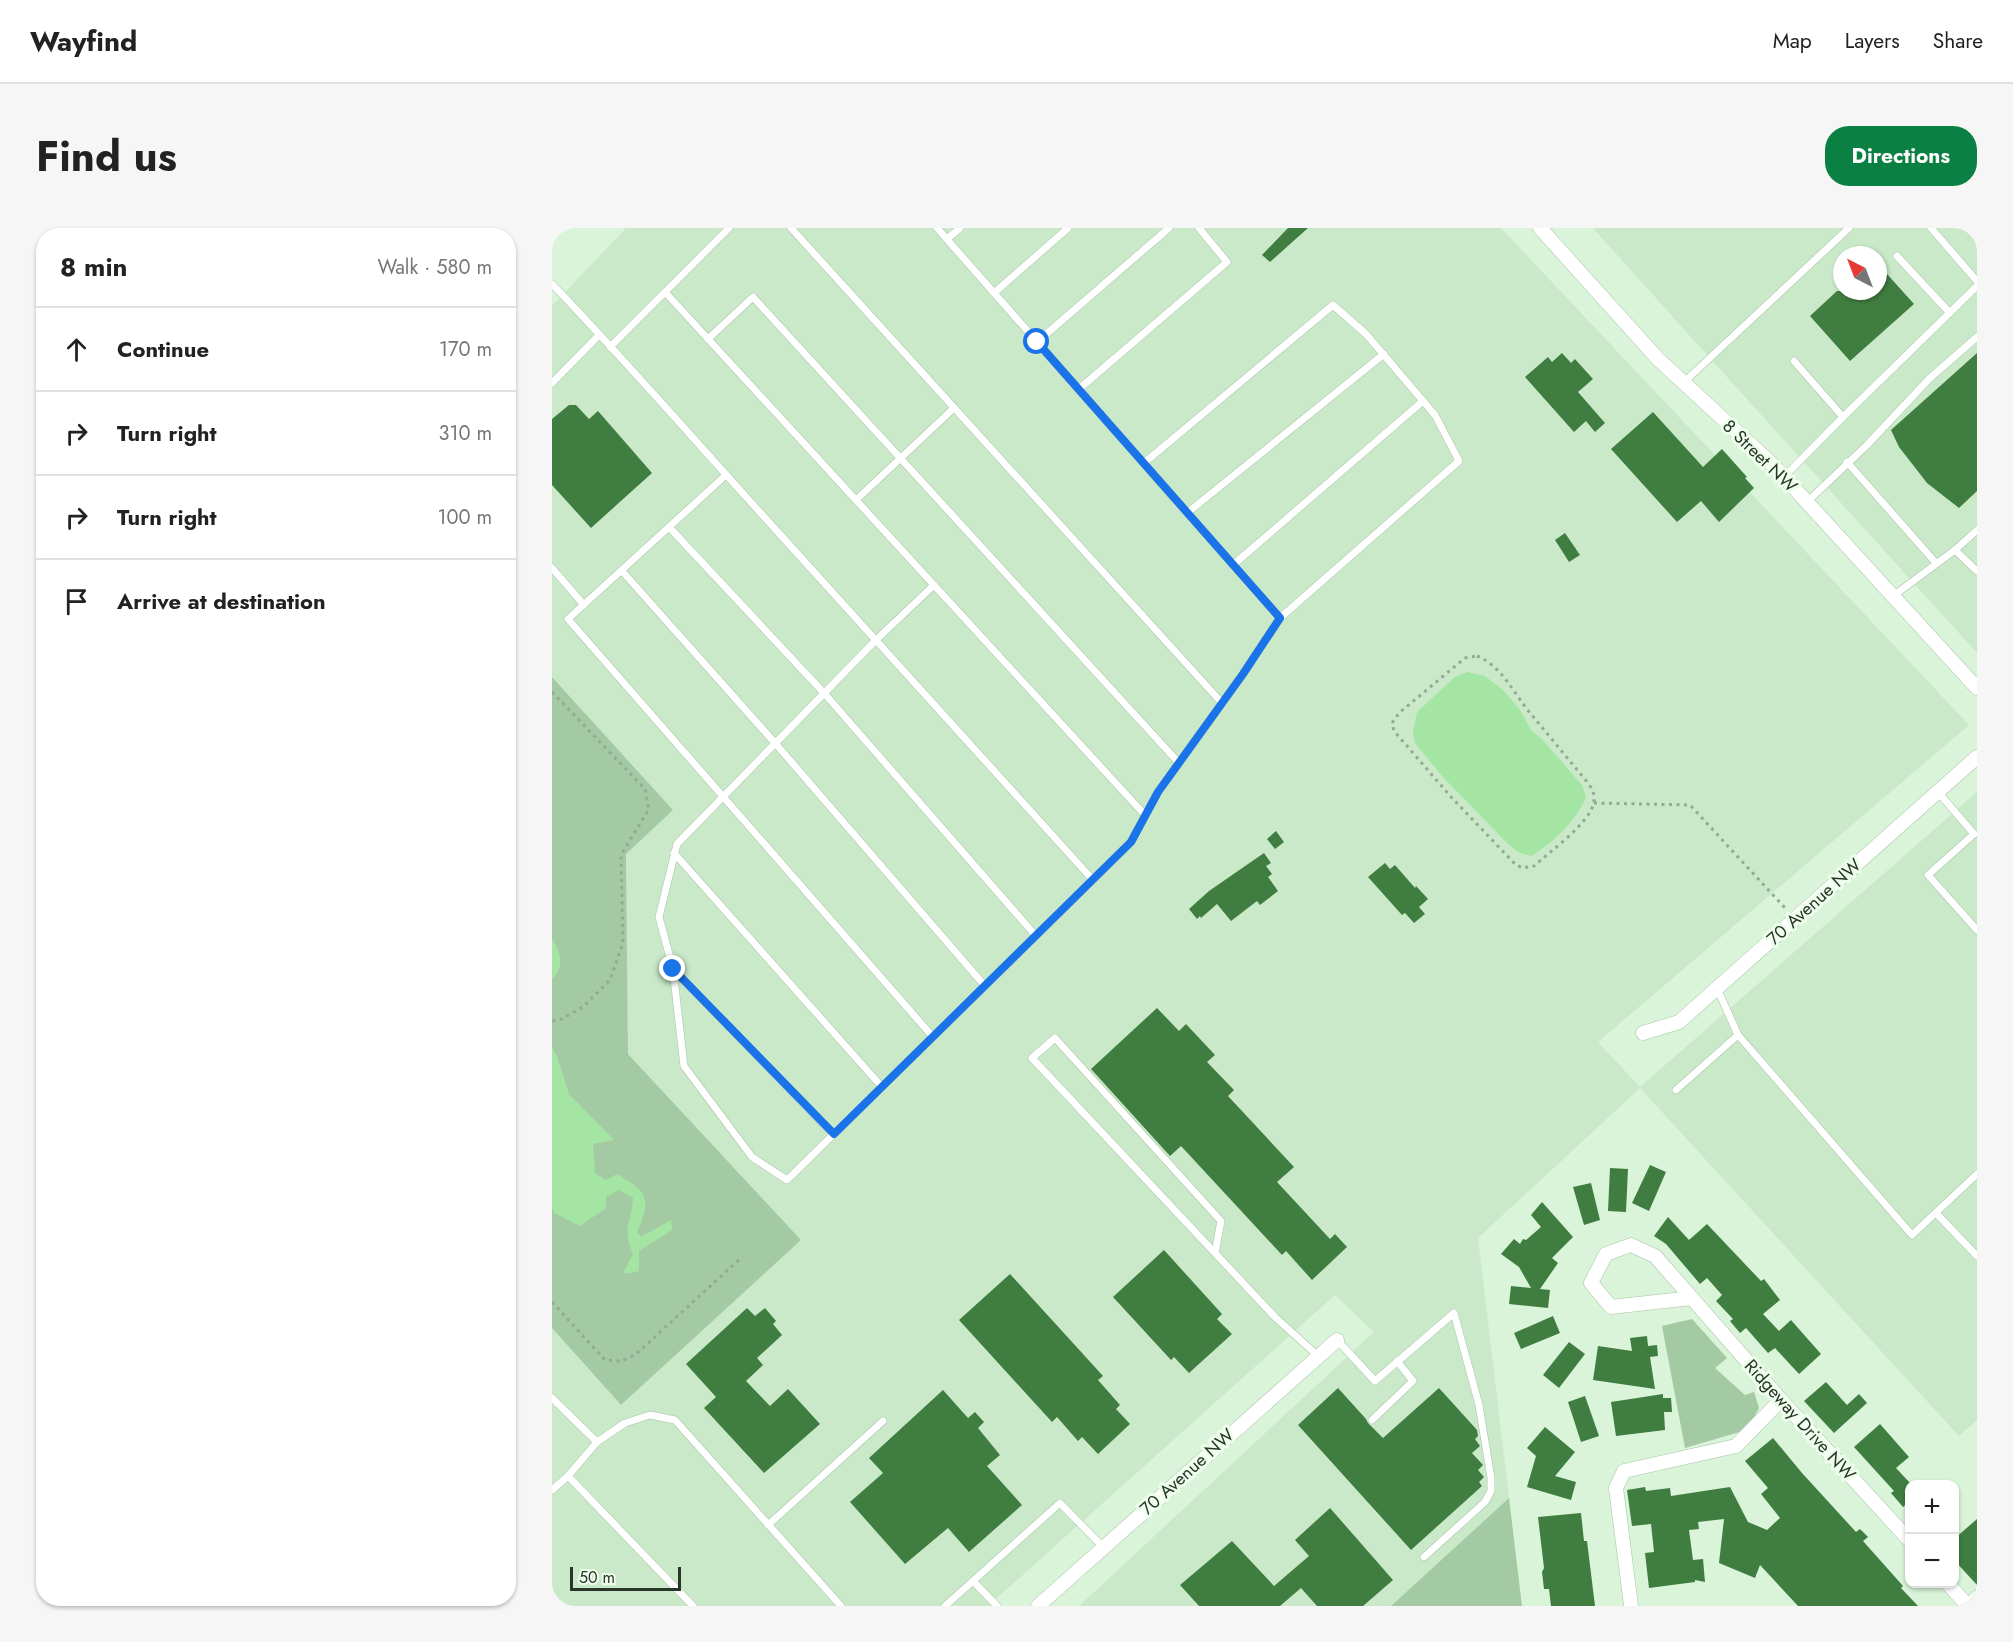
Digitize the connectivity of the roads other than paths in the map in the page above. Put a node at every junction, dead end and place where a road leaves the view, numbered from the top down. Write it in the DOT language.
graph roads {
  1 [pos="729,228"];
  2 [pos="791,228"];
  3 [pos="937,228"];
  4 [pos="960,228"];
  5 [pos="1068,228"];
  6 [pos="1169,228"];
  7 [pos="1199,228"];
  8 [pos="1540,228"];
  9 [pos="1849,228"];
  10 [pos="1931,228"];
  11 [pos="947,239"];
  12 [pos="1898,256"];
  13 [pos="1977,281"];
  14 [pos="552,284"];
  15 [pos="1977,286"];
  16 [pos="665,292"];
  17 [pos="994,293"];
  18 [pos="1950,313"];
  19 [pos="599,335"];
  20 [pos="1977,337"];
  21 [pos="708,339"];
  22 [pos="1037,342"];
  23 [pos="610,347"];
  24 [pos="1384,354"];
  25 [pos="1794,362"];
  26 [pos="552,383"];
  27 [pos="1683,383"];
  28 [pos="1079,389"];
  29 [pos="1423,401"];
  30 [pos="954,408"];
  31 [pos="1843,417"];
  32 [pos="900,459"];
  33 [pos="1847,462"];
  34 [pos="1143,463"];
  35 [pos="726,475"];
  36 [pos="1784,477"];
  37 [pos="856,500"];
  38 [pos="1807,502"];
  39 [pos="1187,513"];
  40 [pos="669,527"];
  41 [pos="1977,530"];
  42 [pos="1955,550"];
  43 [pos="1936,563"];
  44 [pos="1233,565"];
  45 [pos="552,568"];
  46 [pos="622,571"];
  47 [pos="1977,571"];
  48 [pos="934,585"];
  49 [pos="1893,596"];
  50 [pos="584,605"];
  51 [pos="1280,618"];
  52 [pos="876,640"];
  53 [pos="1977,687"];
  54 [pos="824,693"];
  55 [pos="1222,704"];
  56 [pos="775,743"];
  57 [pos="1977,757"];
  58 [pos="1179,763"];
  59 [pos="1938,792"];
  60 [pos="723,797"];
  61 [pos="1145,815"];
  62 [pos="674,853"];
  63 [pos="1093,880"];
  64 [pos="1977,930"];
  65 [pos="1036,936"];
  66 [pos="673,969"];
  67 [pos="985,986"];
  68 [pos="1717,988"];
  69 [pos="1644,1033"];
  70 [pos="1738,1035"];
  71 [pos="933,1037"];
  72 [pos="882,1087"];
  73 [pos="1676,1090"];
  74 [pos="834,1134"];
  75 [pos="1977,1174"];
  76 [pos="1936,1213"];
  77 [pos="1215,1253"];
  78 [pos="1977,1256"];
  79 [pos="1692,1298"];
  80 [pos="1337,1340"];
  81 [pos="1318,1356"];
  82 [pos="1397,1361"];
  83 [pos="552,1398"];
  84 [pos="1781,1400"];
  85 [pos="883,1420"];
  86 [pos="1372,1420"];
  87 [pos="597,1442"];
  88 [pos="568,1476"];
  89 [pos="552,1491"];
  90 [pos="768,1525"];
  91 [pos="1905,1536"];
  92 [pos="1103,1547"];
  93 [pos="1424,1557"];
  94 [pos="973,1581"];
  95 [pos="1952,1588"];
  96 [pos="1977,1593"];
  97 [pos="995,1605"];
  98 [pos="1967,1605"];
  99 [pos="693,1606"];
  100 [pos="842,1606"];
  101 [pos="945,1606"];
  102 [pos="1038,1606"];
  103 [pos="1631,1606"];
  1 -- 16 [label="lane"];
  2 -- 30 [label="lane"];
  3 -- 11 [label="lane"];
  4 -- 11 [label="lane"];
  5 -- 17 [label="lane"];
  6 -- 22 [label="lane"];
  7 -- 28 [label="lane"];
  8 -- 27 [label="street, 8 Street NW"];
  9 -- 27 [label="lane"];
  10 -- 13 [label="lane"];
  11 -- 17 [label="lane"];
  12 -- 18 [label="lane"];
  14 -- 19 [label="lane"];
  15 -- 18 [label="lane"];
  16 -- 21 [label="lane"];
  16 -- 23 [label="lane"];
  17 -- 22 [label="lane"];
  18 -- 31 [label="lane"];
  19 -- 23 [label="lane"];
  19 -- 26 [label="lane"];
  20 -- 33 [label="lane"];
  21 -- 32 [label="lane"];
  21 -- 37 [label="lane"];
  22 -- 28 [label="lane"];
  23 -- 35 [label="lane"];
  24 -- 29 [label="lane"];
  24 -- 34 [label="lane"];
  24 -- 39 [label="lane"];
  25 -- 31 [label="lane"];
  27 -- 36 [label="street, 8 Street NW"];
  28 -- 34 [label="lane"];
  29 -- 44 [label="lane"];
  29 -- 51 [label="lane"];
  30 -- 32 [label="lane"];
  30 -- 55 [label="lane"];
  31 -- 36 [label="lane"];
  32 -- 37 [label="lane"];
  32 -- 58 [label="lane"];
  33 -- 38 [label="lane"];
  33 -- 43 [label="lane"];
  34 -- 39 [label="lane"];
  35 -- 40 [label="lane"];
  35 -- 52 [label="lane"];
  36 -- 38 [label="street, 8 Street NW"];
  37 -- 48 [label="lane"];
  38 -- 49 [label="street, 8 Street NW"];
  39 -- 44 [label="lane"];
  40 -- 46 [label="lane"];
  40 -- 54 [label="lane"];
  41 -- 42 [label="lane"];
  42 -- 43 [label="lane"];
  42 -- 47 [label="lane"];
  43 -- 49 [label="lane"];
  44 -- 51 [label="lane"];
  45 -- 50 [label="lane"];
  46 -- 50 [label="lane"];
  46 -- 56 [label="lane"];
  48 -- 52 [label="lane"];
  48 -- 61 [label="lane"];
  49 -- 53 [label="street, 8 Street NW"];
  50 -- 60 [label="lane"];
  51 -- 55 [label="lane"];
  52 -- 54 [label="lane"];
  52 -- 63 [label="lane"];
  54 -- 56 [label="lane"];
  54 -- 65 [label="lane"];
  55 -- 58 [label="lane"];
  56 -- 60 [label="lane"];
  56 -- 67 [label="lane"];
  57 -- 59 [label="street, 70 Avenue NW"];
  58 -- 61 [label="lane"];
  59 -- 64 [label="lane"];
  59 -- 68 [label="street, 70 Avenue NW"];
  60 -- 62 [label="lane"];
  60 -- 71 [label="lane"];
  61 -- 63 [label="lane"];
  62 -- 66 [label="lane"];
  62 -- 72 [label="lane"];
  63 -- 65 [label="lane"];
  65 -- 67 [label="lane"];
  66 -- 74 [label="lane"];
  66 -- 74 [label="lane"];
  67 -- 71 [label="lane"];
  68 -- 69 [label="street, 70 Avenue NW"];
  68 -- 70 [label="lane"];
  70 -- 73 [label="lane"];
  70 -- 76 [label="lane"];
  71 -- 72 [label="lane"];
  72 -- 74 [label="lane"];
  75 -- 76 [label="lane"];
  76 -- 78 [label="lane"];
  77 -- 77 [label="lane"];
  77 -- 81 [label="lane"];
  79 -- 79 [label="street, Ridgeway Drive NW"];
  79 -- 84 [label="street, Ridgeway Drive NW"];
  80 -- 81 [label="street, 70 Avenue NW"];
  80 -- 82 [label="lane"];
  81 -- 92 [label="street, 70 Avenue NW"];
  82 -- 86 [label="lane"];
  82 -- 93 [label="lane"];
  83 -- 87 [label="lane"];
  84 -- 91 [label="street, Ridgeway Drive NW"];
  84 -- 103 [label="street"];
  85 -- 90 [label="lane"];
  87 -- 88 [label="lane"];
  87 -- 90 [label="lane"];
  88 -- 89 [label="lane"];
  88 -- 99 [label="lane"];
  90 -- 100 [label="lane"];
  92 -- 94 [label="lane"];
  92 -- 102 [label="street, 70 Avenue NW"];
  94 -- 97 [label="lane"];
  94 -- 101 [label="lane"];
  95 -- 98 [label="street"];
  96 -- 98 [label="lane"];
}
